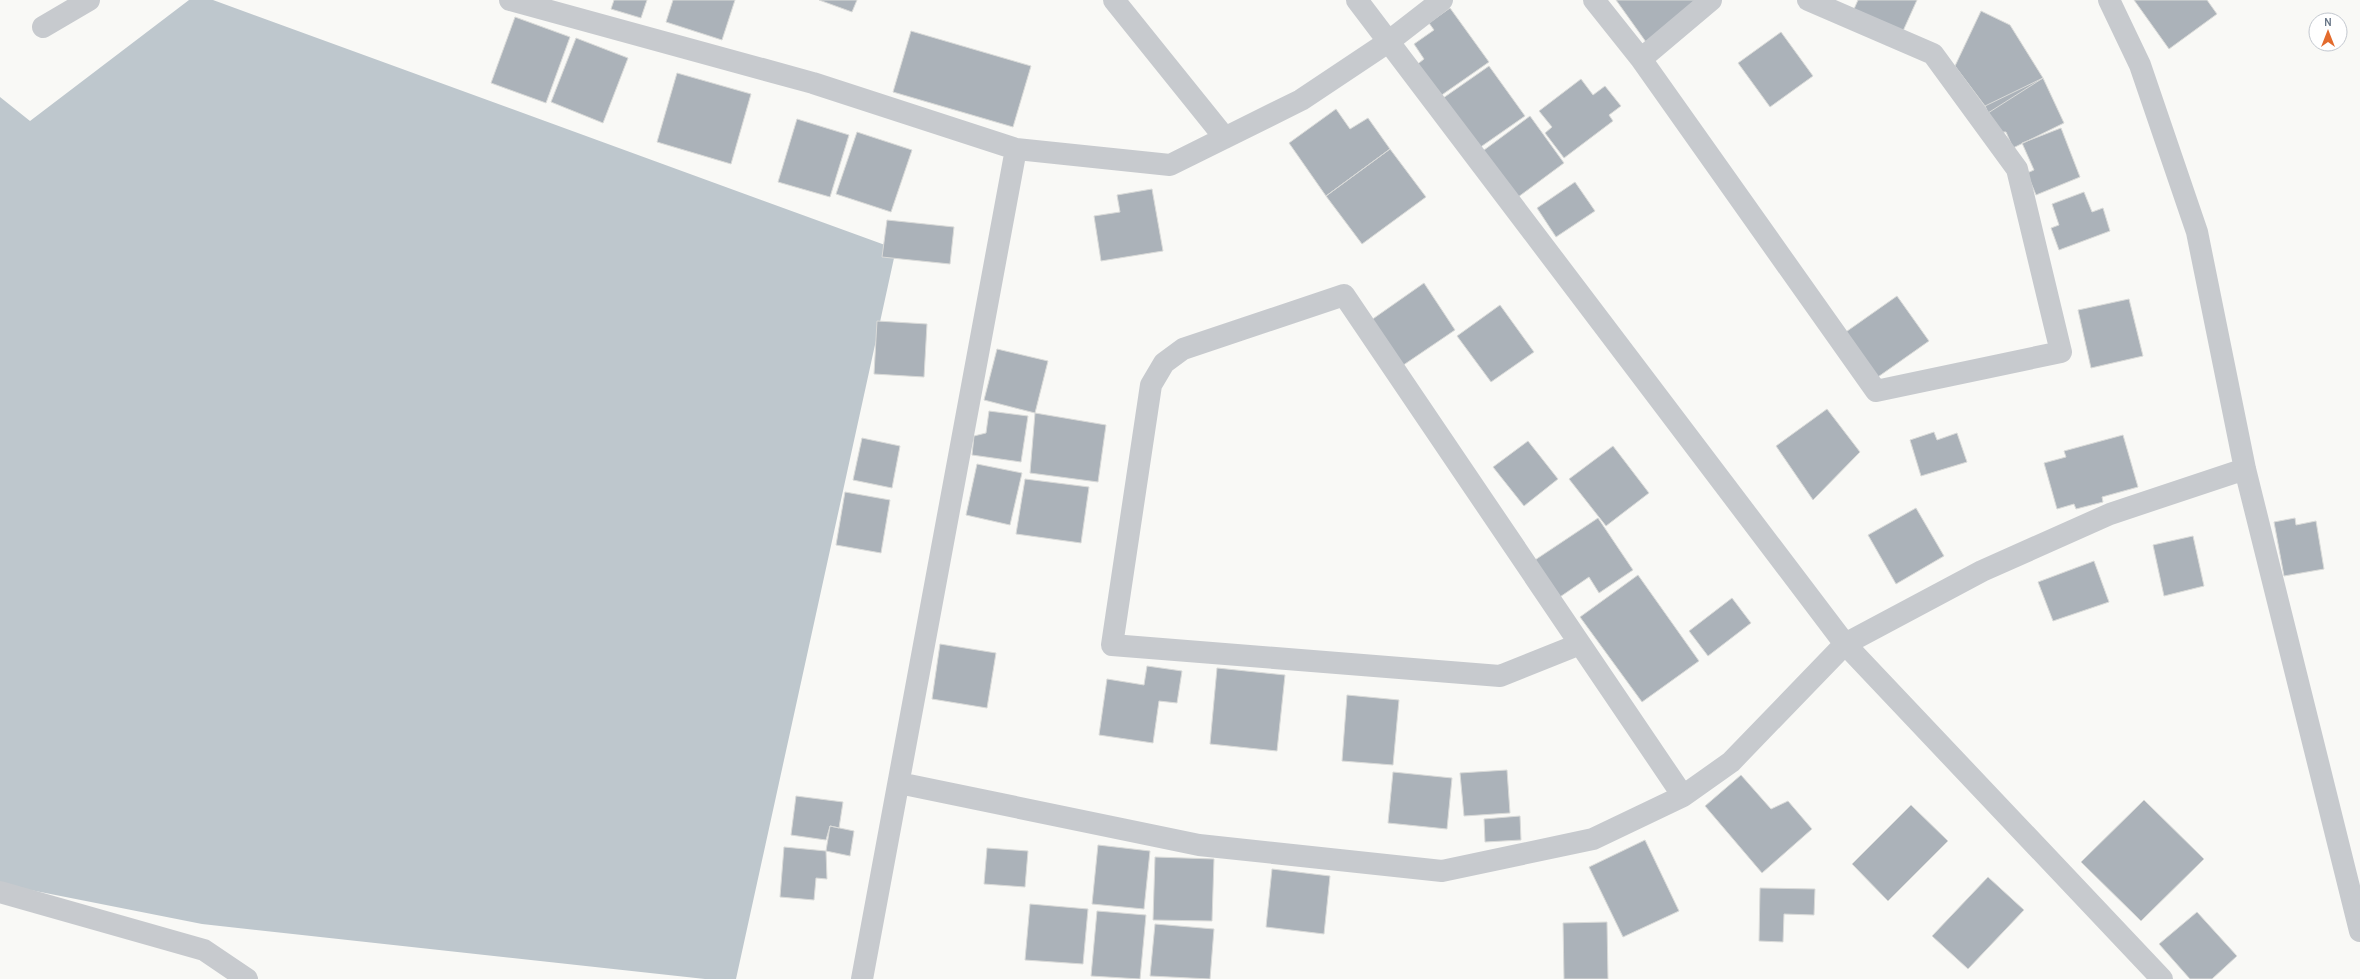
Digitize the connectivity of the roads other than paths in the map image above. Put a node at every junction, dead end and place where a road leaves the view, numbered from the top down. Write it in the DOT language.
graph roads {
  1 [pos="89,0"];
  2 [pos="510,0"];
  3 [pos="1114,0"];
  4 [pos="1357,0"];
  5 [pos="1442,0"];
  6 [pos="1594,0"];
  7 [pos="1711,0"];
  8 [pos="1808,0"];
  9 [pos="2108,0"];
  10 [pos="43,27"];
  11 [pos="1388,42"];
  12 [pos="1641,59"];
  13 [pos="1225,138"];
  14 [pos="1016,149"];
  15 [pos="2246,469"];
  16 [pos="1580,644"];
  17 [pos="1845,644"];
  18 [pos="899,782"];
  19 [pos="1683,796"];
  20 [pos="0,892"];
  21 [pos="2360,931"];
  22 [pos="247,979"];
  23 [pos="862,979"];
  24 [pos="2162,979"];
  1 -- 10 [label="street"];
  2 -- 14 [label="street"];
  3 -- 13 [label="street"];
  4 -- 11 [label="street"];
  5 -- 11 [label="street"];
  6 -- 12 [label="street"];
  7 -- 12 [label="street"];
  8 -- 12 [label="street"];
  9 -- 15 [label="street"];
  11 -- 13 [label="street"];
  11 -- 17 [label="street"];
  13 -- 14 [label="street"];
  14 -- 18 [label="street"];
  15 -- 17 [label="street"];
  15 -- 21 [label="street"];
  16 -- 16 [label="street"];
  16 -- 19 [label="street"];
  17 -- 19 [label="street"];
  17 -- 24 [label="street"];
  18 -- 19 [label="street"];
  18 -- 23 [label="street"];
  20 -- 22 [label="street"];
}
